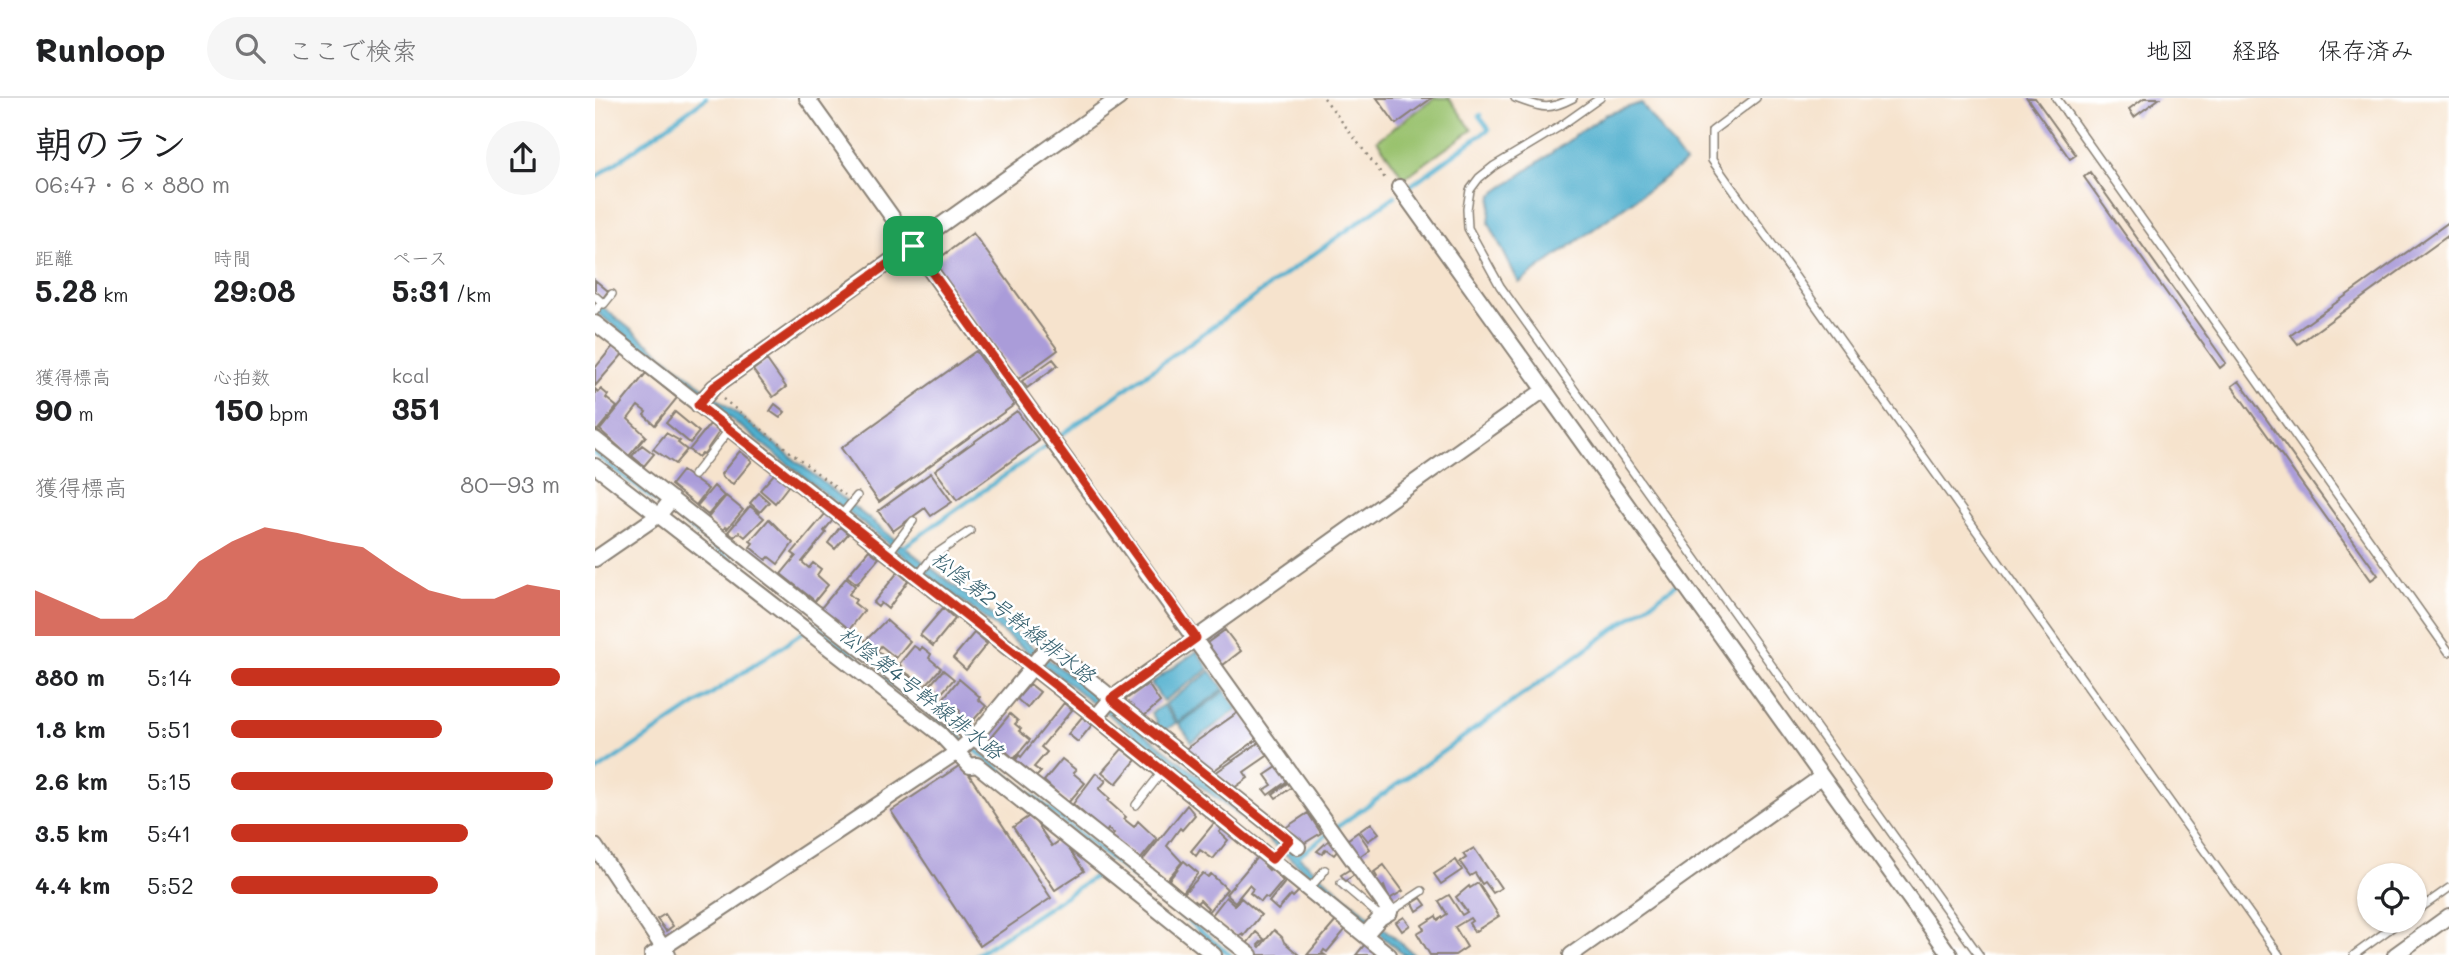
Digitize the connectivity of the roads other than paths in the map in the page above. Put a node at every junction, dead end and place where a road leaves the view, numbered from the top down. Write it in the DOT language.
graph roads {
  1 [pos="807,98"];
  2 [pos="1119,98"];
  3 [pos="1515,98"];
  4 [pos="1573,98"];
  5 [pos="1600,98"];
  6 [pos="1756,98"];
  7 [pos="2056,98"];
  8 [pos="1399,187"];
  9 [pos="913,246"];
  10 [pos="612,294"];
  11 [pos="595,296"];
  12 [pos="602,303"];
  13 [pos="595,311"];
  14 [pos="595,323"];
  15 [pos="1544,390"];
  16 [pos="705,397"];
  17 [pos="729,429"];
  18 [pos="595,439"];
  19 [pos="595,466"];
  20 [pos="694,475"];
  21 [pos="854,500"];
  22 [pos="665,508"];
  23 [pos="841,515"];
  24 [pos="913,521"];
  25 [pos="970,531"];
  26 [pos="889,552"];
  27 [pos="595,559"];
  28 [pos="917,576"];
  29 [pos="1196,638"];
  30 [pos="2449,652"];
  31 [pos="1032,666"];
  32 [pos="1111,700"];
  33 [pos="1097,715"];
  34 [pos="966,744"];
  35 [pos="1163,771"];
  36 [pos="1821,777"];
  37 [pos="1136,805"];
  38 [pos="1246,807"];
  39 [pos="1233,824"];
  40 [pos="595,846"];
  41 [pos="1275,857"];
  42 [pos="1324,871"];
  43 [pos="1341,883"];
  44 [pos="1311,887"];
  45 [pos="2449,888"];
  46 [pos="1422,891"];
  47 [pos="2427,904"];
  48 [pos="1384,915"];
  49 [pos="2448,920"];
  50 [pos="1367,933"];
  51 [pos="2384,933"];
  52 [pos="661,953"];
  53 [pos="1214,955"];
  54 [pos="1250,955"];
  55 [pos="1389,955"];
  56 [pos="1571,955"];
  57 [pos="1950,955"];
  58 [pos="1979,955"];
  59 [pos="2279,955"];
  60 [pos="2354,955"];
  61 [pos="2395,955"];
  1 -- 9 [label="street"];
  2 -- 9 [label="street"];
  3 -- 4 [label="lane"];
  5 -- 58 [label="lane"];
  6 -- 59 [label="lane"];
  7 -- 30 [label="lane"];
  8 -- 15 [label="street"];
  9 -- 16 [label="street"];
  9 -- 29 [label="street"];
  10 -- 12 [label="lane"];
  11 -- 12 [label="lane"];
  12 -- 13 [label="lane"];
  14 -- 16 [label="street"];
  15 -- 29 [label="street"];
  15 -- 36 [label="street"];
  16 -- 17 [label="street"];
  17 -- 20 [label="lane"];
  17 -- 23 [label="street"];
  18 -- 22 [label="street"];
  19 -- 22 [label="street"];
  21 -- 23 [label="lane"];
  22 -- 27 [label="street"];
  22 -- 34 [label="street"];
  22 -- 34 [label="street"];
  23 -- 26 [label="street"];
  24 -- 26 [label="lane"];
  25 -- 28 [label="lane"];
  26 -- 28 [label="street"];
  28 -- 31 [label="street"];
  29 -- 32 [label="street"];
  29 -- 48 [label="street"];
  31 -- 32 [label="street"];
  31 -- 33 [label="street"];
  31 -- 34 [label="street"];
  32 -- 33 [label="street"];
  32 -- 38 [label="street"];
  33 -- 35 [label="street"];
  34 -- 52 [label="street"];
  34 -- 53 [label="street"];
  34 -- 54 [label="street"];
  35 -- 37 [label="lane"];
  35 -- 39 [label="street"];
  36 -- 56 [label="street"];
  36 -- 57 [label="street"];
  38 -- 39 [label="street"];
  38 -- 41 [label="street"];
  39 -- 41 [label="street"];
  40 -- 52 [label="street"];
  41 -- 44 [label="street"];
  42 -- 44 [label="lane"];
  43 -- 48 [label="lane"];
  44 -- 50 [label="street"];
  45 -- 47 [label="lane"];
  46 -- 48 [label="lane"];
  48 -- 50 [label="street"];
  49 -- 61 [label="street"];
  50 -- 55 [label="street"];
  51 -- 60 [label="lane"];
}
